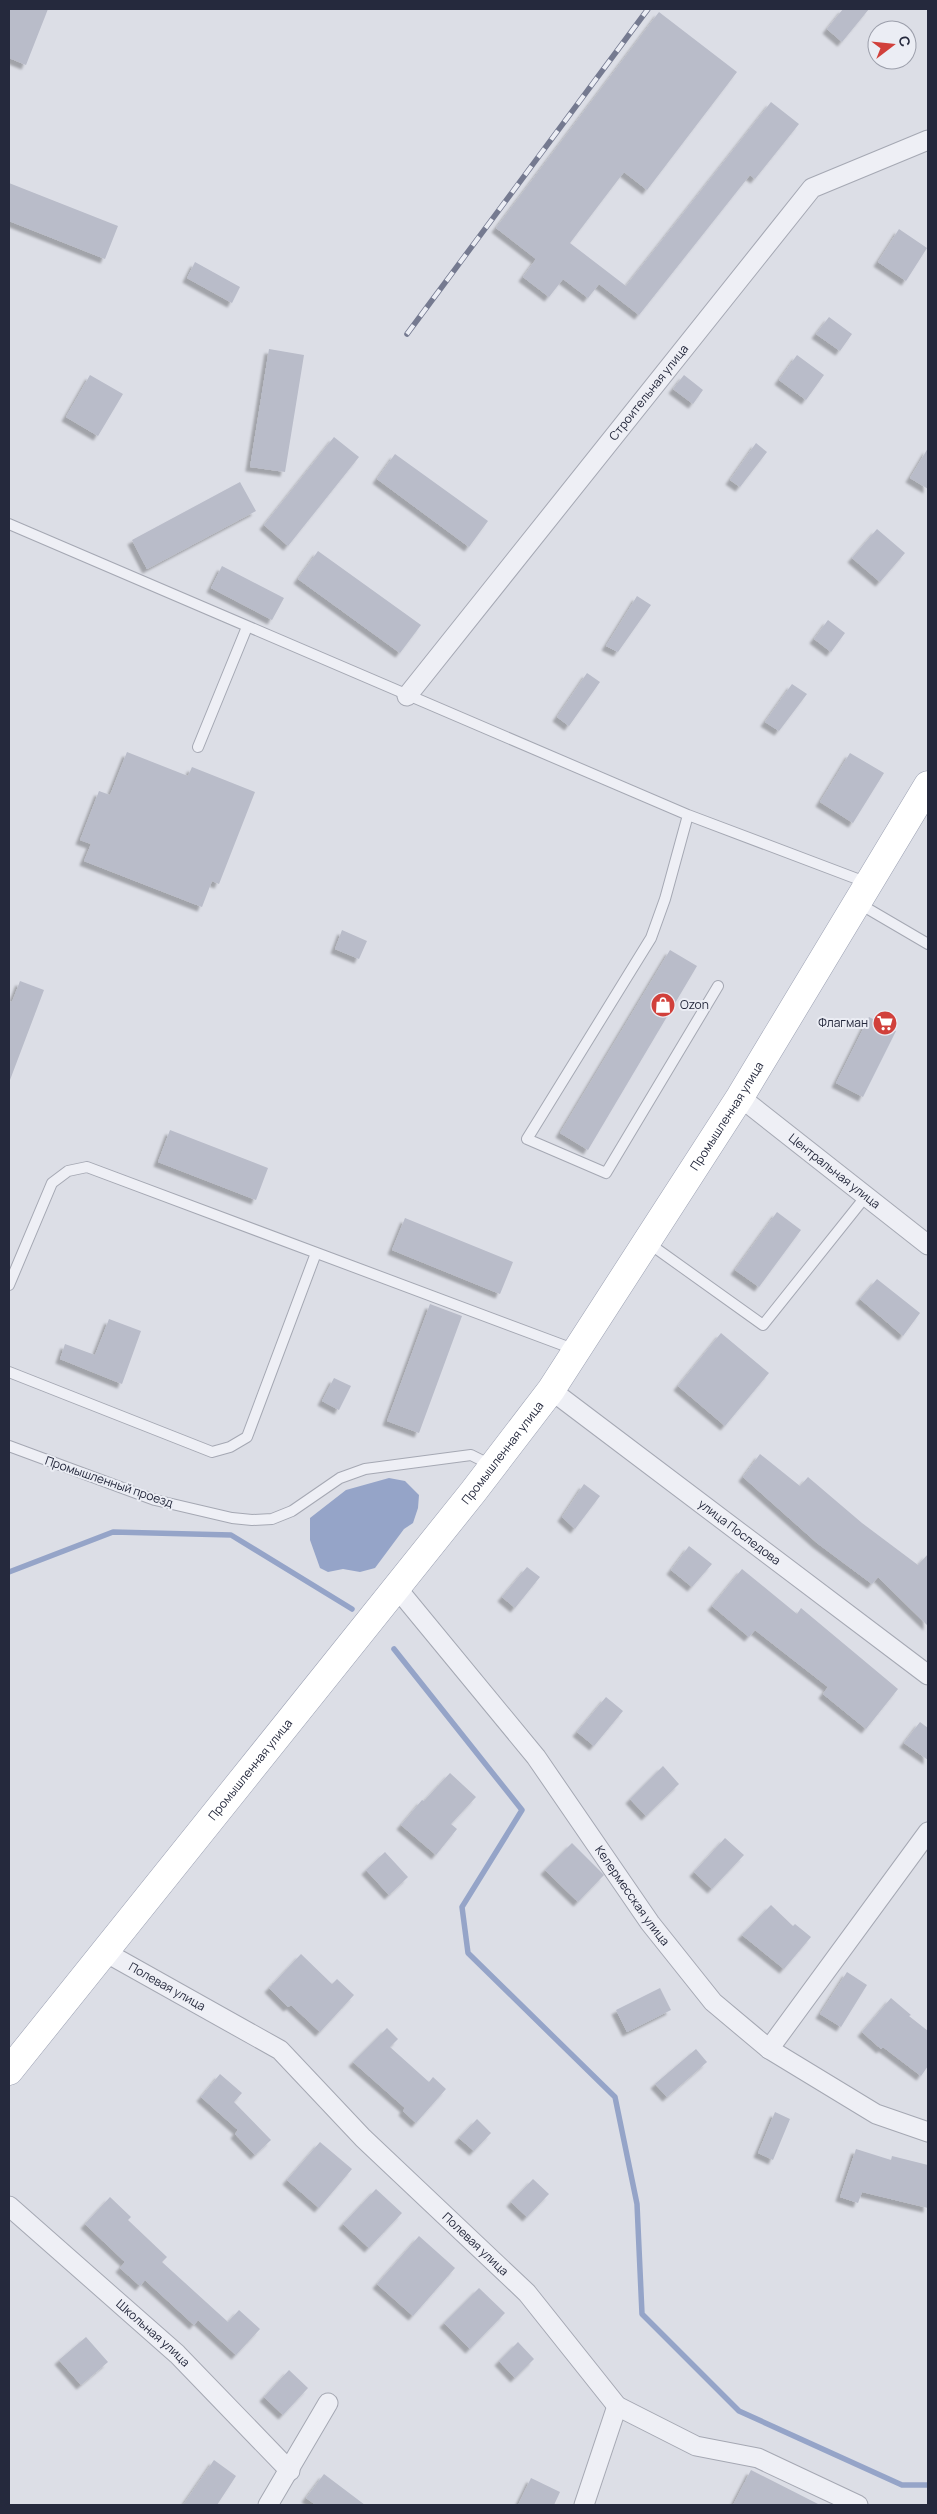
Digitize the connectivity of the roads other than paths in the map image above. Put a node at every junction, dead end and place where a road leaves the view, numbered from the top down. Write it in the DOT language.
graph roads {
  1 [pos="928,140"];
  2 [pos="9,524"];
  3 [pos="247,627"];
  4 [pos="407,696"];
  5 [pos="198,747"];
  6 [pos="928,785"];
  7 [pos="688,815"];
  8 [pos="862,892"];
  9 [pos="928,944"];
  10 [pos="718,986"];
  11 [pos="740,1097"];
  12 [pos="866,1196"];
  13 [pos="647,1242"];
  14 [pos="928,1245"];
  15 [pos="316,1253"];
  16 [pos="9,1285"];
  17 [pos="577,1350"];
  18 [pos="9,1372"];
  19 [pos="551,1390"];
  20 [pos="9,1446"];
  21 [pos="492,1466"];
  22 [pos="396,1588"];
  23 [pos="928,1675"];
  24 [pos="928,1832"];
  25 [pos="105,1952"];
  26 [pos="769,2049"];
  27 [pos="9,2071"];
  28 [pos="928,2132"];
  29 [pos="9,2206"];
  30 [pos="328,2403"];
  31 [pos="617,2406"];
  32 [pos="290,2470"];
  33 [pos="268,2505"];
  34 [pos="584,2505"];
  35 [pos="858,2505"];
  1 -- 4 [label="street, Строительная улица"];
  2 -- 3 [label="lane"];
  3 -- 4 [label="lane"];
  3 -- 5 [label="lane"];
  4 -- 7 [label="lane"];
  6 -- 8 [label="main road, Промышленная улица"];
  7 -- 8 [label="lane"];
  7 -- 10 [label="lane"];
  8 -- 9 [label="lane"];
  8 -- 11 [label="main road, Промышленная улица"];
  11 -- 12 [label="street, Центральная улица"];
  11 -- 13 [label="main road, Промышленная улица"];
  12 -- 13 [label="lane"];
  12 -- 14 [label="street, Центральная улица"];
  13 -- 17 [label="main road, Промышленная улица"];
  15 -- 16 [label="lane"];
  15 -- 17 [label="lane"];
  15 -- 18 [label="lane"];
  17 -- 19 [label="main road, Промышленная улица"];
  19 -- 21 [label="main road, Промышленная улица"];
  19 -- 23 [label="street, улица Последова"];
  20 -- 21 [label="lane, Промышленный проезд"];
  21 -- 22 [label="main road, Промышленная улица"];
  22 -- 25 [label="main road, Промышленная улица"];
  22 -- 26 [label="street, Келермесская улица"];
  24 -- 26 [label="street"];
  25 -- 27 [label="main road, Промышленная улица"];
  25 -- 31 [label="street, Полевая улица"];
  26 -- 28 [label="street, Келермесская улица"];
  29 -- 32 [label="street, Школьная улица"];
  30 -- 32 [label="street"];
  31 -- 34 [label="street"];
  31 -- 35 [label="street, Полевая улица"];
  32 -- 33 [label="street"];
}
